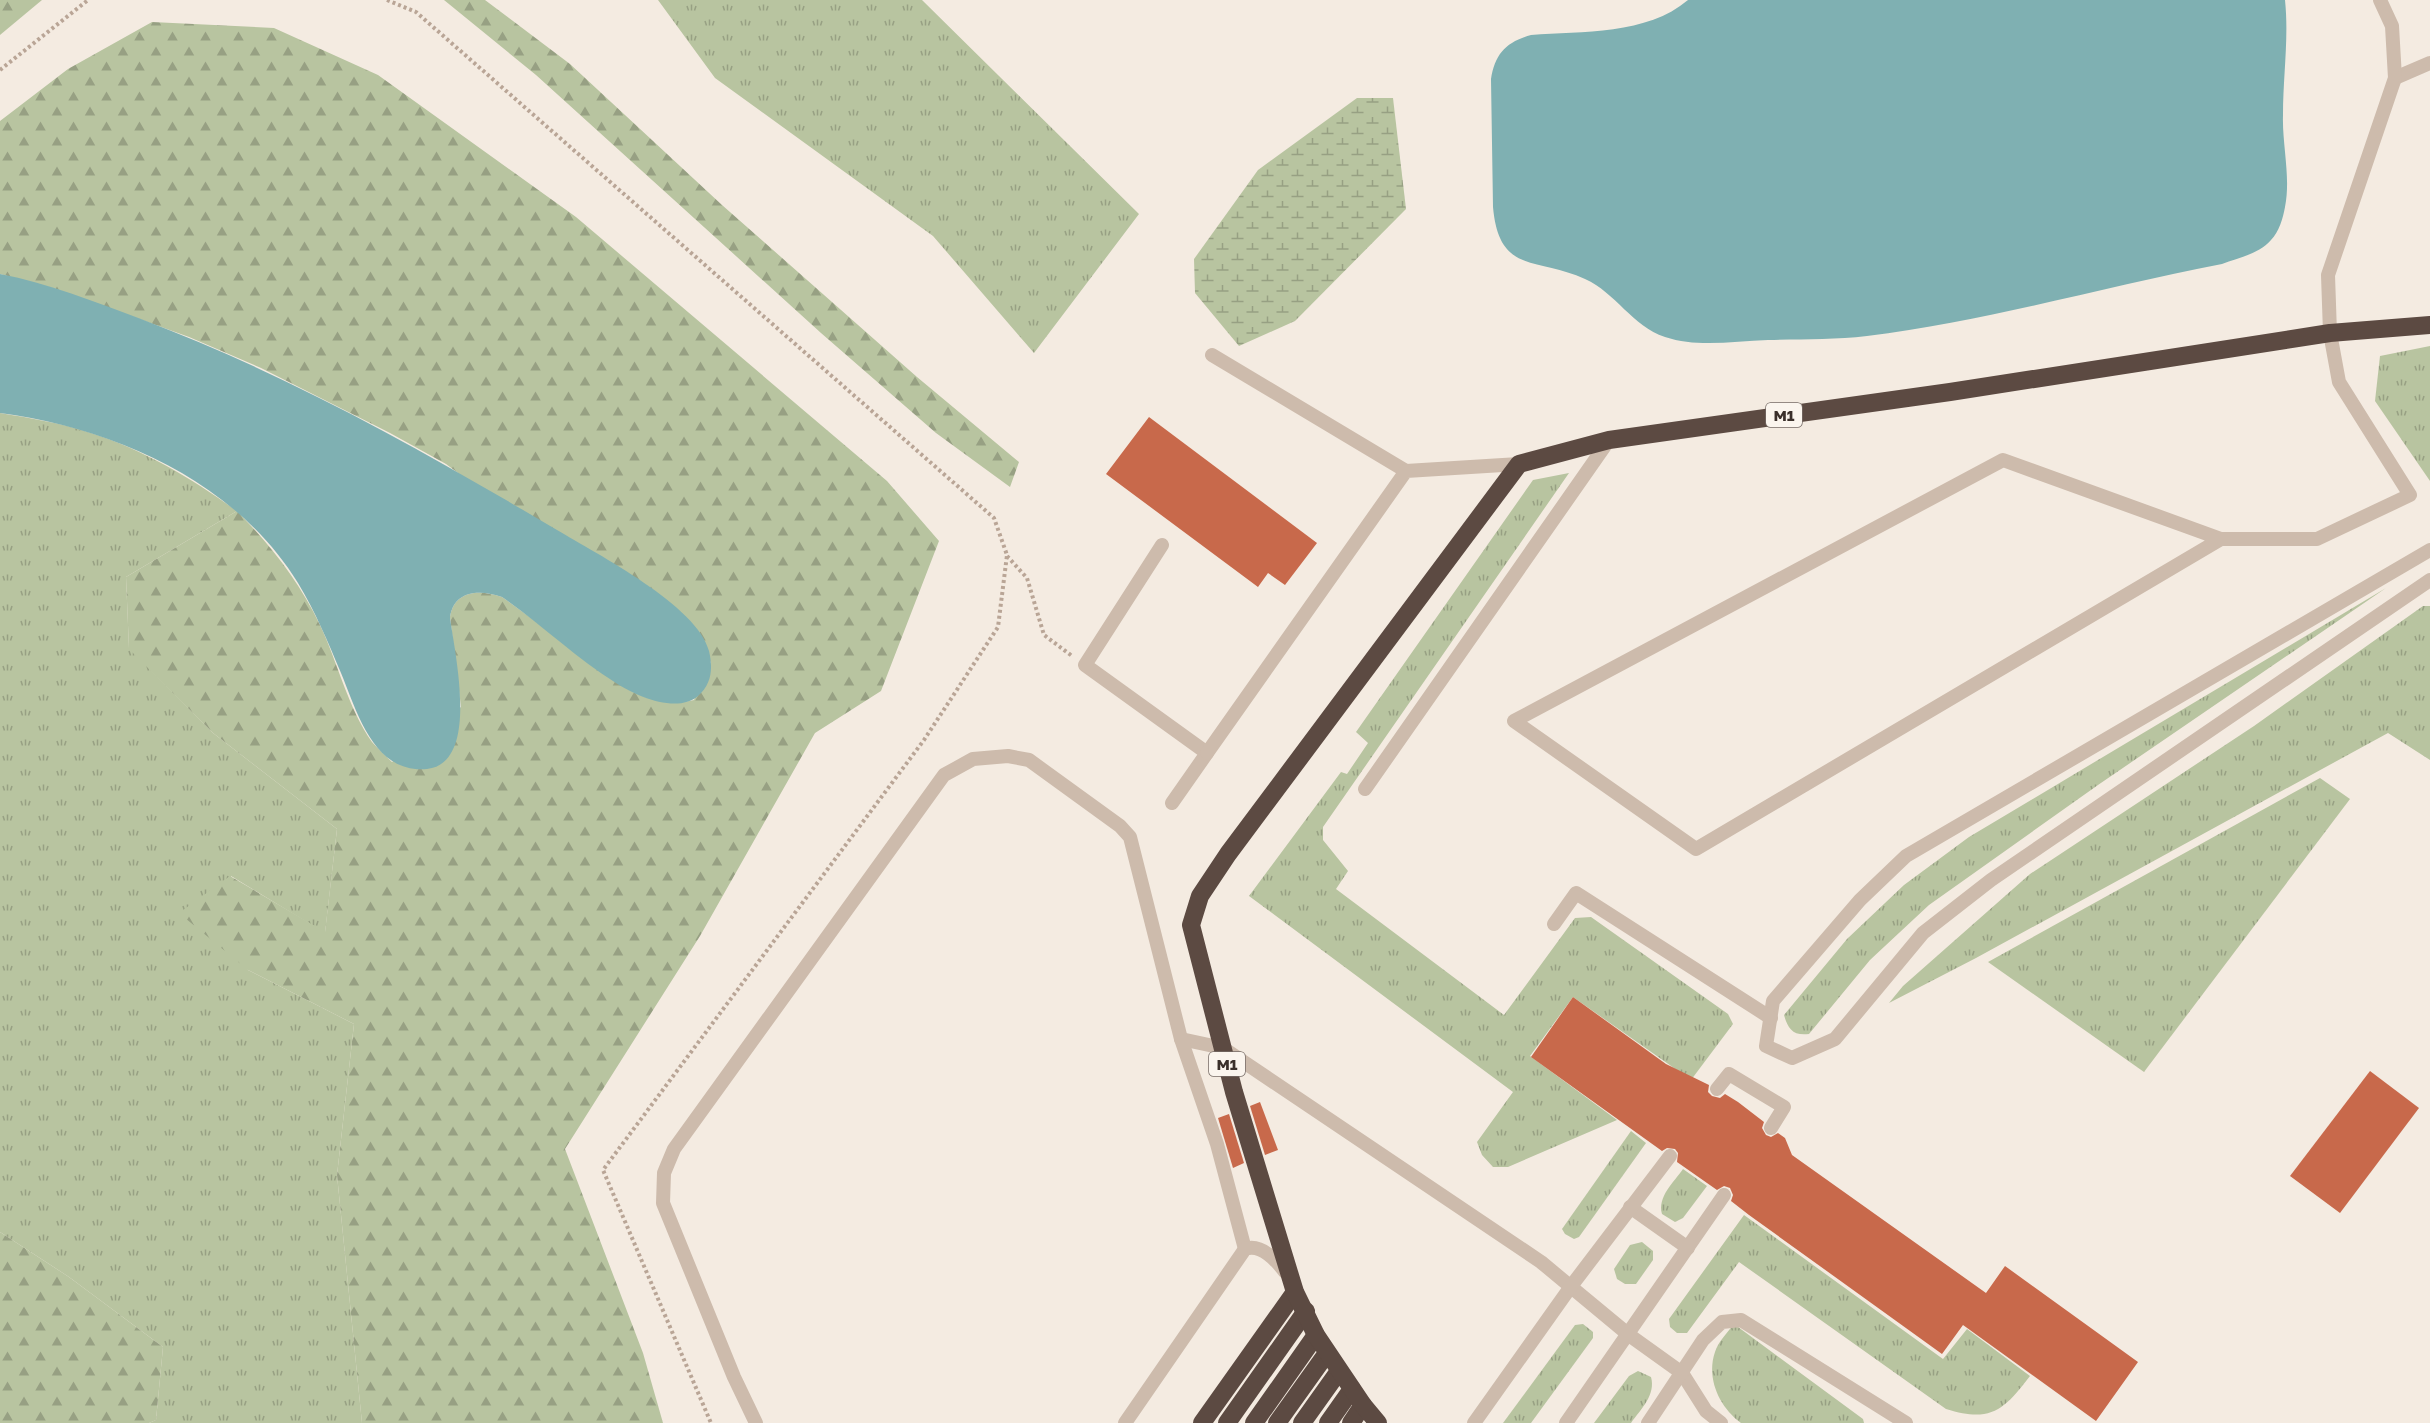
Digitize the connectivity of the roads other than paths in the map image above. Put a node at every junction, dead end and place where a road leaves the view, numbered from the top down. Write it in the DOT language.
graph roads {
  1 [pos="2380,0"];
  2 [pos="2430,63"];
  3 [pos="2395,78"];
  4 [pos="2430,325"];
  5 [pos="2330,333"];
  6 [pos="1212,355"];
  7 [pos="1609,440"];
  8 [pos="1519,464"];
  9 [pos="1406,471"];
  10 [pos="2221,538"];
  11 [pos="1162,545"];
  12 [pos="2430,550"];
  13 [pos="2430,580"];
  14 [pos="1207,753"];
  15 [pos="1365,789"];
  16 [pos="1172,803"];
  17 [pos="1554,924"];
  18 [pos="1771,1018"];
  19 [pos="1181,1039"];
  20 [pos="1223,1048"];
  21 [pos="1717,1089"];
  22 [pos="1771,1128"];
  23 [pos="1670,1156"];
  24 [pos="1725,1196"];
  25 [pos="1630,1207"];
  26 [pos="1688,1248"];
  27 [pos="1245,1249"];
  28 [pos="1572,1285"];
  29 [pos="1293,1286"];
  30 [pos="1306,1311"];
  31 [pos="1316,1335"];
  32 [pos="1629,1335"];
  33 [pos="1327,1353"];
  34 [pos="1339,1371"];
  35 [pos="1682,1373"];
  36 [pos="1352,1389"];
  37 [pos="1363,1405"];
  38 [pos="1376,1422"];
  39 [pos="756,1423"];
  40 [pos="1125,1423"];
  41 [pos="1202,1423"];
  42 [pos="1227,1423"];
  43 [pos="1254,1423"];
  44 [pos="1278,1423"];
  45 [pos="1302,1423"];
  46 [pos="1328,1423"];
  47 [pos="1351,1423"];
  48 [pos="1474,1423"];
  49 [pos="1566,1423"];
  50 [pos="1648,1423"];
  51 [pos="1721,1423"];
  52 [pos="1906,1423"];
  1 -- 3 [label="lane"];
  2 -- 3 [label="lane"];
  3 -- 5 [label="lane"];
  4 -- 5 [label="highway, М1"];
  5 -- 7 [label="highway, М1"];
  5 -- 10 [label="lane"];
  6 -- 9 [label="lane"];
  7 -- 8 [label="highway, М1"];
  7 -- 15 [label="lane"];
  8 -- 9 [label="lane"];
  8 -- 20 [label="highway, М1"];
  9 -- 14 [label="lane"];
  10 -- 10 [label="lane"];
  11 -- 14 [label="lane"];
  12 -- 18 [label="lane"];
  13 -- 18 [label="lane"];
  14 -- 16 [label="lane"];
  17 -- 18 [label="lane"];
  19 -- 20 [label="lane"];
  19 -- 27 [label="lane"];
  19 -- 39 [label="lane"];
  20 -- 28 [label="lane"];
  20 -- 29 [label="highway, М1"];
  21 -- 22 [label="lane"];
  23 -- 25 [label="lane"];
  24 -- 26 [label="lane"];
  25 -- 26 [label="lane"];
  25 -- 28 [label="lane"];
  26 -- 32 [label="lane"];
  27 -- 29 [label="lane"];
  27 -- 40 [label="lane"];
  28 -- 32 [label="lane"];
  28 -- 48 [label="lane"];
  29 -- 30 [label="highway, М1"];
  29 -- 41 [label="highway"];
  30 -- 31 [label="highway, М1"];
  30 -- 42 [label="highway"];
  31 -- 33 [label="highway, М1"];
  31 -- 43 [label="highway"];
  32 -- 35 [label="lane"];
  32 -- 49 [label="lane"];
  33 -- 34 [label="highway, М1"];
  33 -- 44 [label="highway"];
  34 -- 36 [label="highway, М1"];
  34 -- 45 [label="highway"];
  35 -- 50 [label="lane"];
  35 -- 51 [label="lane"];
  35 -- 52 [label="lane"];
  36 -- 37 [label="highway, М1"];
  36 -- 46 [label="highway"];
  37 -- 38 [label="highway, М1"];
  37 -- 47 [label="highway"];
}
